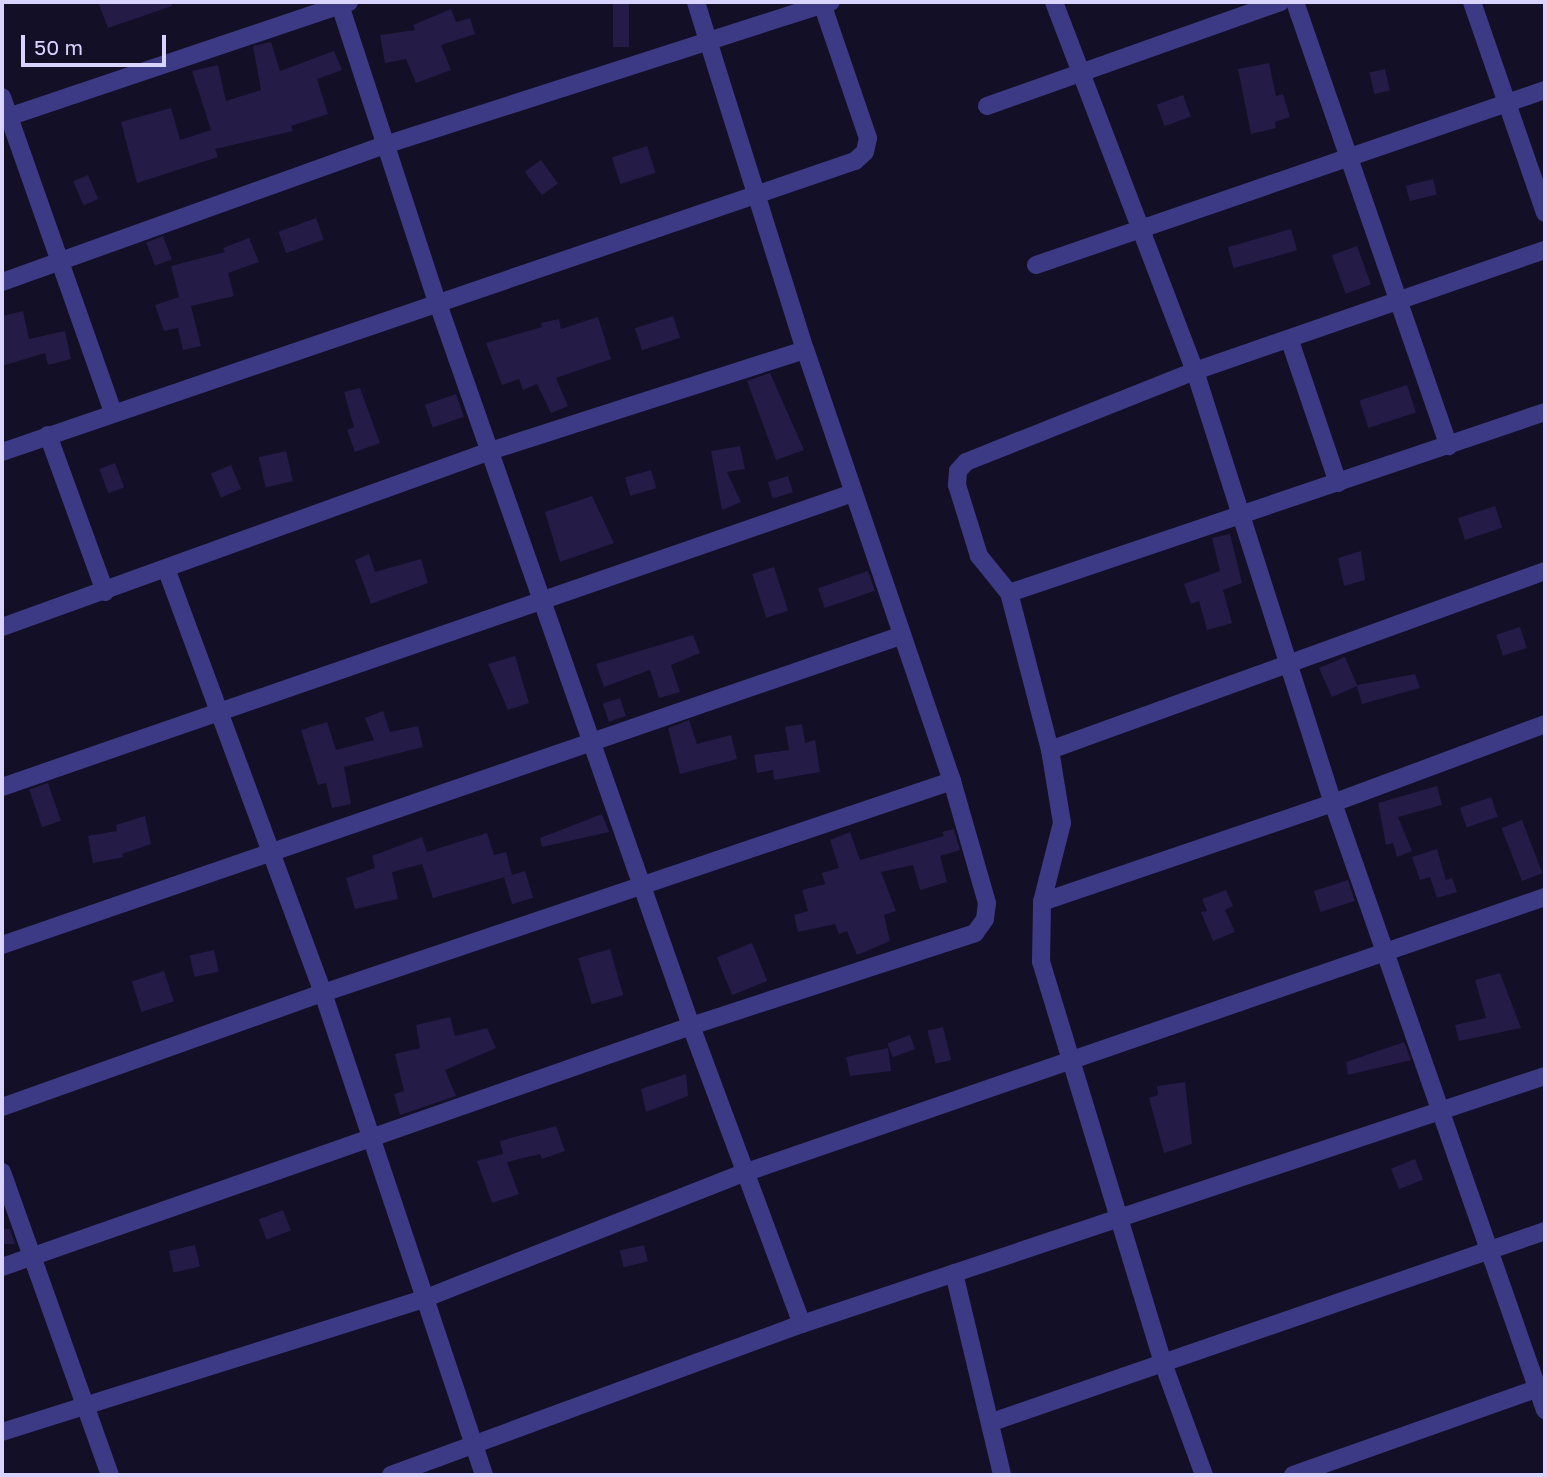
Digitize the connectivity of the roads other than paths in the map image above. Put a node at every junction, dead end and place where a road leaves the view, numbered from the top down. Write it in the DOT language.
graph roads {
  1 [pos="696,2"];
  2 [pos="1054,2"];
  3 [pos="1280,2"];
  4 [pos="1295,2"];
  5 [pos="1472,2"];
  6 [pos="342,3"];
  7 [pos="827,3"];
  8 [pos="707,41"];
  9 [pos="1083,72"];
  10 [pos="1545,90"];
  11 [pos="2,97"];
  12 [pos="1505,103"];
  13 [pos="987,106"];
  14 [pos="5,117"];
  15 [pos="388,144"];
  16 [pos="1350,156"];
  17 [pos="754,196"];
  18 [pos="1545,213"];
  19 [pos="1144,227"];
  20 [pos="1545,250"];
  21 [pos="57,263"];
  22 [pos="1036,265"];
  23 [pos="2,282"];
  24 [pos="1401,300"];
  25 [pos="437,301"];
  26 [pos="1290,341"];
  27 [pos="805,350"];
  28 [pos="1195,372"];
  29 [pos="113,412"];
  30 [pos="1545,412"];
  31 [pos="48,435"];
  32 [pos="1448,446"];
  33 [pos="490,451"];
  34 [pos="2,452"];
  35 [pos="1338,483"];
  36 [pos="853,493"];
  37 [pos="1242,516"];
  38 [pos="167,570"];
  39 [pos="1545,571"];
  40 [pos="105,592"];
  41 [pos="1009,593"];
  42 [pos="544,599"];
  43 [pos="2,627"];
  44 [pos="900,636"];
  45 [pos="1287,663"];
  46 [pos="219,713"];
  47 [pos="1545,724"];
  48 [pos="593,740"];
  49 [pos="1050,750"];
  50 [pos="952,781"];
  51 [pos="2,787"];
  52 [pos="1333,803"];
  53 [pos="272,850"];
  54 [pos="644,885"];
  55 [pos="1545,897"];
  56 [pos="1042,902"];
  57 [pos="2,945"];
  58 [pos="1387,954"];
  59 [pos="323,993"];
  60 [pos="691,1026"];
  61 [pos="1071,1064"];
  62 [pos="1545,1076"];
  63 [pos="2,1107"];
  64 [pos="1443,1110"];
  65 [pos="370,1139"];
  66 [pos="2,1172"];
  67 [pos="744,1173"];
  68 [pos="1120,1217"];
  69 [pos="1545,1231"];
  70 [pos="1493,1249"];
  71 [pos="31,1257"];
  72 [pos="2,1267"];
  73 [pos="954,1273"];
  74 [pos="426,1298"];
  75 [pos="803,1324"];
  76 [pos="1163,1363"];
  77 [pos="1542,1388"];
  78 [pos="83,1403"];
  79 [pos="1545,1410"];
  80 [pos="992,1422"];
  81 [pos="2,1432"];
  82 [pos="475,1447"];
  83 [pos="110,1475"];
  84 [pos="391,1475"];
  85 [pos="484,1475"];
  86 [pos="1002,1475"];
  87 [pos="1205,1475"];
  88 [pos="1293,1475"];
  1 -- 8 [label="street"];
  2 -- 9 [label="street"];
  3 -- 9 [label="street"];
  4 -- 16 [label="street"];
  5 -- 12 [label="street"];
  6 -- 14 [label="street"];
  6 -- 15 [label="street"];
  7 -- 8 [label="street"];
  7 -- 17 [label="street"];
  8 -- 15 [label="street"];
  8 -- 17 [label="street"];
  9 -- 13 [label="street"];
  9 -- 19 [label="street"];
  10 -- 12 [label="street"];
  11 -- 14 [label="street"];
  12 -- 16 [label="street"];
  12 -- 18 [label="street"];
  14 -- 21 [label="street"];
  15 -- 21 [label="street"];
  15 -- 25 [label="street"];
  16 -- 19 [label="street"];
  16 -- 24 [label="street"];
  17 -- 25 [label="street"];
  17 -- 27 [label="street"];
  19 -- 22 [label="street"];
  19 -- 28 [label="street"];
  20 -- 24 [label="street"];
  21 -- 23 [label="street"];
  21 -- 29 [label="street"];
  24 -- 26 [label="street"];
  24 -- 32 [label="street"];
  25 -- 29 [label="street"];
  25 -- 33 [label="street"];
  26 -- 28 [label="street"];
  26 -- 35 [label="street"];
  27 -- 33 [label="street"];
  27 -- 36 [label="street"];
  28 -- 37 [label="street"];
  28 -- 41 [label="street"];
  29 -- 31 [label="street"];
  30 -- 32 [label="street"];
  31 -- 34 [label="street"];
  31 -- 40 [label="street"];
  32 -- 35 [label="street"];
  33 -- 38 [label="street"];
  33 -- 42 [label="street"];
  35 -- 37 [label="street"];
  36 -- 42 [label="street"];
  36 -- 44 [label="street"];
  37 -- 41 [label="street"];
  37 -- 45 [label="street"];
  38 -- 40 [label="street"];
  38 -- 46 [label="street"];
  39 -- 45 [label="street"];
  40 -- 43 [label="street"];
  41 -- 49 [label="street"];
  42 -- 46 [label="street"];
  42 -- 48 [label="street"];
  44 -- 48 [label="street"];
  44 -- 50 [label="street"];
  45 -- 49 [label="street"];
  45 -- 52 [label="street"];
  46 -- 51 [label="street"];
  46 -- 53 [label="street"];
  47 -- 52 [label="street"];
  48 -- 53 [label="street"];
  48 -- 54 [label="street"];
  49 -- 56 [label="street"];
  50 -- 54 [label="street"];
  50 -- 60 [label="street"];
  52 -- 56 [label="street"];
  52 -- 58 [label="street"];
  53 -- 57 [label="street"];
  53 -- 59 [label="street"];
  54 -- 59 [label="street"];
  54 -- 60 [label="street"];
  55 -- 58 [label="street"];
  56 -- 61 [label="street"];
  58 -- 61 [label="street"];
  58 -- 64 [label="street"];
  59 -- 63 [label="street"];
  59 -- 65 [label="street"];
  60 -- 65 [label="street"];
  60 -- 67 [label="street"];
  61 -- 67 [label="street"];
  61 -- 68 [label="street"];
  62 -- 64 [label="street"];
  64 -- 68 [label="street"];
  64 -- 70 [label="street"];
  65 -- 71 [label="street"];
  65 -- 74 [label="street"];
  66 -- 71 [label="street"];
  67 -- 74 [label="street"];
  67 -- 75 [label="street"];
  68 -- 73 [label="street"];
  68 -- 76 [label="street"];
  69 -- 70 [label="street"];
  70 -- 76 [label="street"];
  70 -- 77 [label="street"];
  71 -- 72 [label="street"];
  71 -- 78 [label="street"];
  73 -- 75 [label="street"];
  73 -- 80 [label="street"];
  74 -- 78 [label="street"];
  74 -- 82 [label="street"];
  75 -- 82 [label="street"];
  76 -- 80 [label="street"];
  76 -- 87 [label="street"];
  77 -- 79 [label="street"];
  77 -- 88 [label="street"];
  78 -- 81 [label="street"];
  78 -- 83 [label="street"];
  80 -- 86 [label="street"];
  82 -- 84 [label="street"];
  82 -- 85 [label="street"];
}
